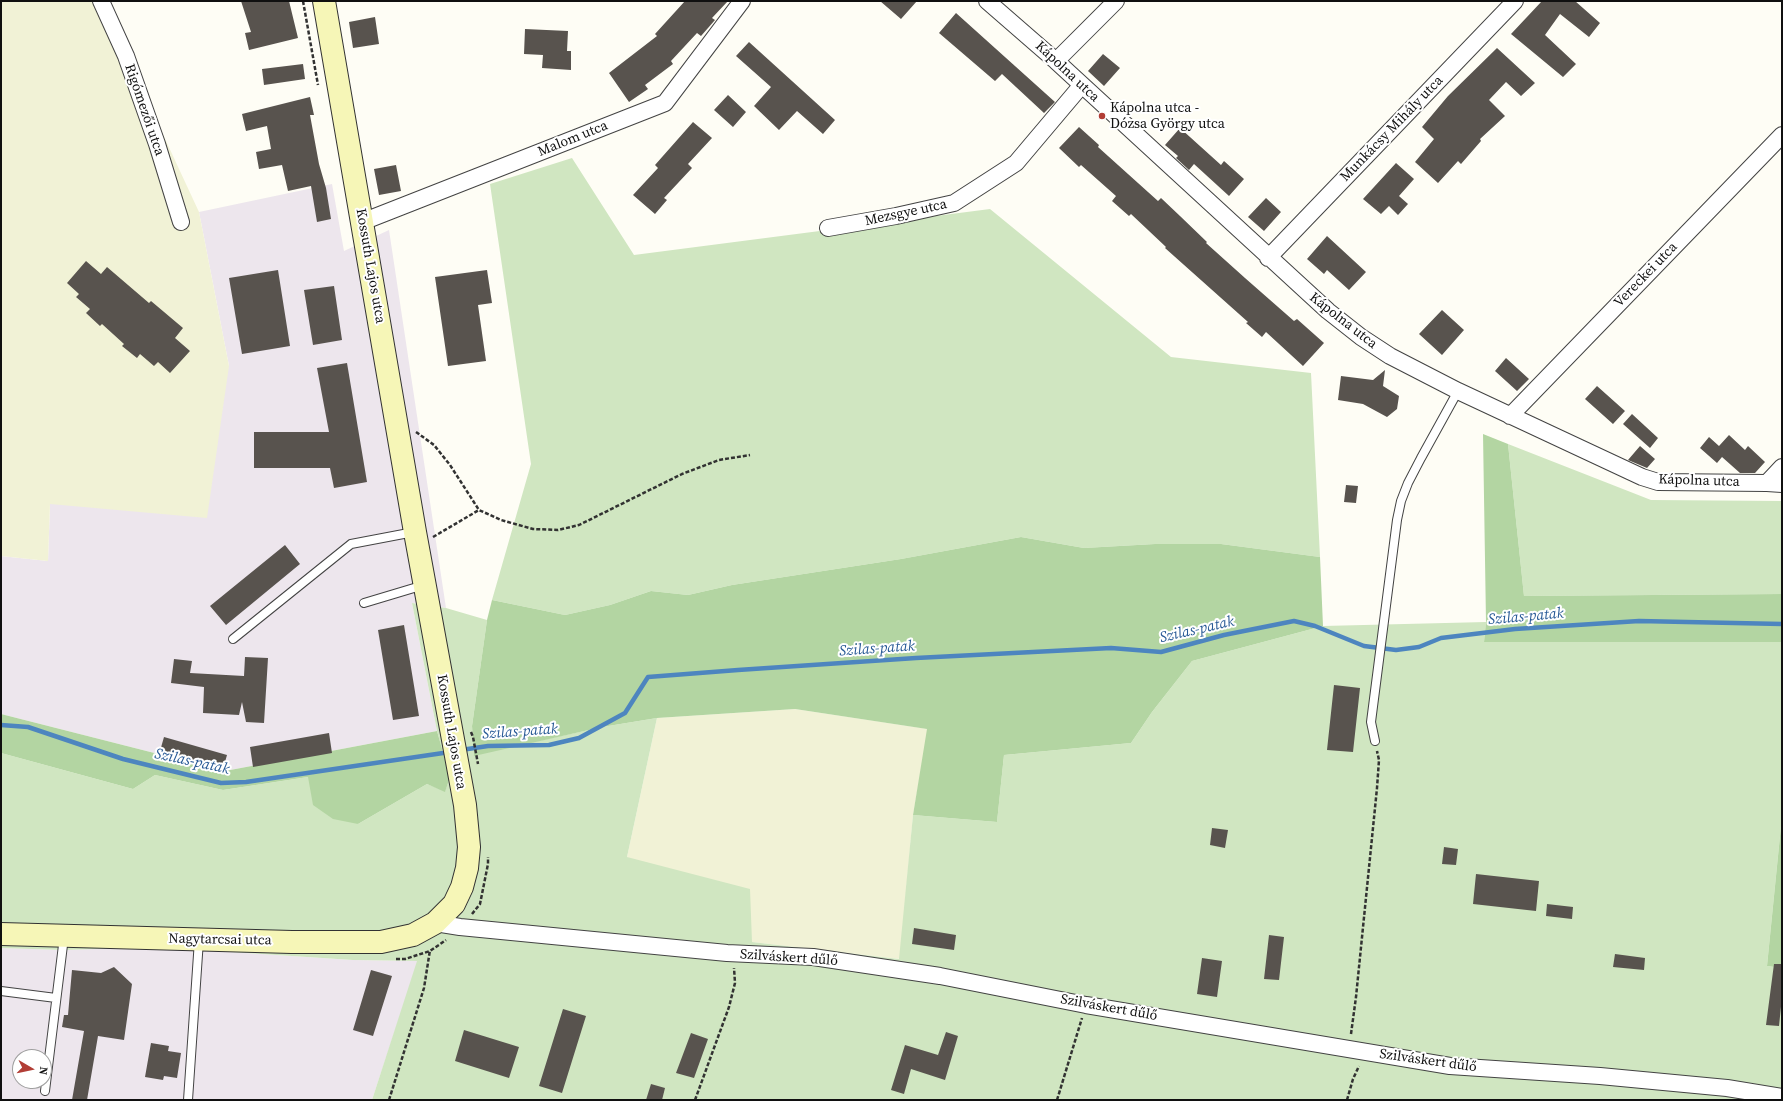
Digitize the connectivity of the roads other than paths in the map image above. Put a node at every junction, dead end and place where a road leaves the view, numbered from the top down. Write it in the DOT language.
graph roads {
  1 [pos="101,1"];
  2 [pos="324,1"];
  3 [pos="742,1"];
  4 [pos="987,1"];
  5 [pos="1116,1"];
  6 [pos="1515,1"];
  7 [pos="1056,61"];
  8 [pos="1081,86"];
  9 [pos="1782,135"];
  10 [pos="181,222"];
  11 [pos="362,222"];
  12 [pos="828,228"];
  13 [pos="1268,258"];
  14 [pos="1458,391"];
  15 [pos="1510,416"];
  16 [pos="1782,467"];
  17 [pos="1775,484"];
  18 [pos="416,536"];
  19 [pos="425,585"];
  20 [pos="364,603"];
  21 [pos="233,639"];
  22 [pos="1374,741"];
  23 [pos="435,923"];
  24 [pos="1,934"];
  25 [pos="64,936"];
  26 [pos="199,939"];
  27 [pos="1,991"];
  28 [pos="56,998"];
  29 [pos="45,1091"];
  30 [pos="1782,1097"];
  31 [pos="188,1100"];
  1 -- 10 [label="street, Rigómezői utca"];
  2 -- 11 [label="main road, Kossuth Lajos utca"];
  3 -- 11 [label="street, Malom utca"];
  4 -- 7 [label="street, Kápolna utca"];
  5 -- 7 [label="street"];
  6 -- 13 [label="street, Munkácsy Mihály utca"];
  7 -- 8 [label="street, Kápolna utca"];
  8 -- 12 [label="street, Mezsgye utca"];
  8 -- 13 [label="street, Kápolna utca"];
  9 -- 15 [label="street, Vereckei utca"];
  11 -- 18 [label="main road, Kossuth Lajos utca"];
  13 -- 14 [label="street, Kápolna utca"];
  14 -- 15 [label="street, Kápolna utca"];
  14 -- 22 [label="lane"];
  15 -- 17 [label="street, Kápolna utca"];
  16 -- 17 [label="street"];
  18 -- 19 [label="main road, Kossuth Lajos utca"];
  18 -- 21 [label="lane"];
  19 -- 20 [label="lane"];
  19 -- 23 [label="main road, Kossuth Lajos utca"];
  23 -- 26 [label="main road, Nagytarcsai utca"];
  23 -- 30 [label="street, Szilváskert dűlő"];
  24 -- 25 [label="main road, Nagytarcsai utca"];
  25 -- 26 [label="main road, Nagytarcsai utca"];
  25 -- 28 [label="lane"];
  26 -- 31 [label="lane"];
  27 -- 28 [label="lane"];
  28 -- 29 [label="lane"];
}
